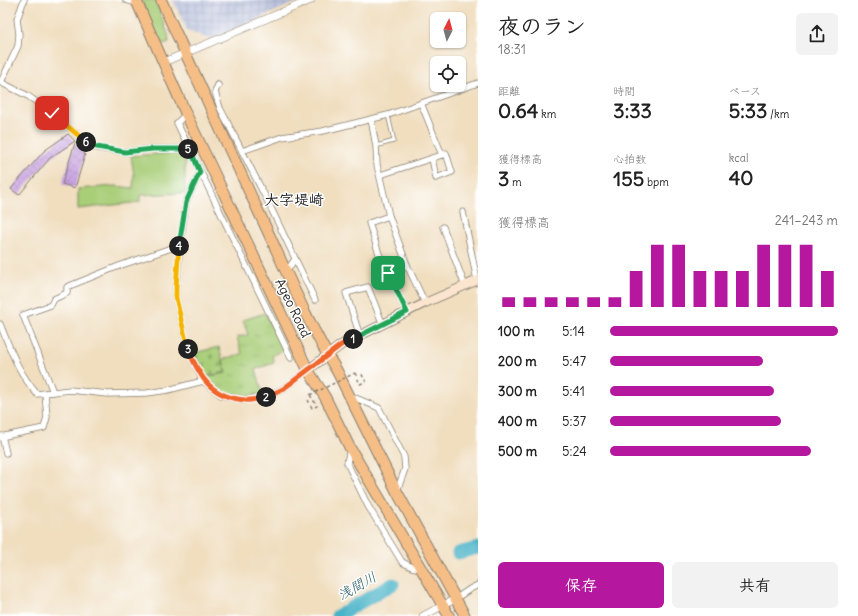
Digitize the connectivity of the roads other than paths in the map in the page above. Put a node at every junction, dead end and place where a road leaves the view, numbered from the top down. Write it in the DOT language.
graph roads {
  1 [pos="24,0"];
  2 [pos="126,0"];
  3 [pos="161,0"];
  4 [pos="311,0"];
  5 [pos="136,2"];
  6 [pos="185,53"];
  7 [pos="164,62"];
  8 [pos="1,82"];
  9 [pos="478,84"];
  10 [pos="218,85"];
  11 [pos="421,103"];
  12 [pos="216,110"];
  13 [pos="186,114"];
  14 [pos="388,115"];
  15 [pos="371,119"];
  16 [pos="376,146"];
  17 [pos="190,149"];
  18 [pos="242,151"];
  19 [pos="442,155"];
  20 [pos="432,158"];
  21 [pos="200,172"];
  22 [pos="380,175"];
  23 [pos="463,212"];
  24 [pos="389,216"];
  25 [pos="443,227"];
  26 [pos="180,245"];
  27 [pos="295,259"];
  28 [pos="407,265"];
  29 [pos="286,272"];
  30 [pos="388,273"];
  31 [pos="478,280"];
  32 [pos="465,286"];
  33 [pos="315,300"];
  34 [pos="424,303"];
  35 [pos="407,312"];
  36 [pos="0,324"];
  37 [pos="383,324"];
  38 [pos="281,326"];
  39 [pos="360,336"];
  40 [pos="328,356"];
  41 [pos="291,358"];
  42 [pos="308,370"];
  43 [pos="203,381"];
  44 [pos="53,392"];
  45 [pos="45,393"];
  46 [pos="348,395"];
  47 [pos="1,437"];
  48 [pos="350,448"];
  49 [pos="6,453"];
  50 [pos="396,492"];
  51 [pos="421,569"];
  52 [pos="478,585"];
  53 [pos="455,599"];
  54 [pos="442,606"];
  55 [pos="423,616"];
  56 [pos="449,616"];
  57 [pos="465,616"];
  1 -- 8 [label="street"];
  2 -- 5 [label="street"];
  3 -- 6 [label="highway, Ageo Road"];
  4 -- 6 [label="street"];
  5 -- 7 [label="highway, Ageo Road"];
  6 -- 7 [label="street"];
  6 -- 12 [label="highway, Ageo Road"];
  7 -- 13 [label="highway, Ageo Road"];
  8 -- 17 [label="street"];
  9 -- 11 [label="street"];
  10 -- 12 [label="street"];
  11 -- 14 [label="street"];
  11 -- 19 [label="street"];
  12 -- 18 [label="street"];
  12 -- 29 [label="highway, Ageo Road"];
  13 -- 17 [label="street"];
  13 -- 38 [label="highway, Ageo Road"];
  14 -- 15 [label="street"];
  14 -- 16 [label="lane"];
  15 -- 16 [label="street"];
  15 -- 18 [label="street"];
  16 -- 22 [label="street"];
  17 -- 21 [label="street"];
  18 -- 27 [label="street"];
  19 -- 20 [label="street"];
  19 -- 20 [label="street"];
  20 -- 22 [label="street"];
  21 -- 26 [label="street"];
  21 -- 38 [label="street"];
  22 -- 24 [label="street"];
  23 -- 31 [label="street"];
  24 -- 28 [label="street"];
  24 -- 30 [label="street"];
  25 -- 32 [label="street"];
  26 -- 43 [label="street"];
  26 -- 44 [label="street"];
  27 -- 29 [label="street"];
  27 -- 33 [label="street"];
  28 -- 30 [label="street"];
  28 -- 34 [label="street"];
  29 -- 40 [label="highway, Ageo Road"];
  30 -- 35 [label="street"];
  31 -- 32 [label="main road"];
  32 -- 34 [label="main road"];
  34 -- 35 [label="main road"];
  35 -- 37 [label="main road"];
  36 -- 45 [label="street"];
  37 -- 39 [label="main road"];
  37 -- 39 [label="street"];
  38 -- 41 [label="street"];
  38 -- 42 [label="highway, Ageo Road"];
  39 -- 40 [label="main road"];
  40 -- 42 [label="main road"];
  40 -- 46 [label="highway, Ageo Road"];
  42 -- 43 [label="street"];
  42 -- 48 [label="highway, Ageo Road"];
  43 -- 44 [label="street"];
  44 -- 45 [label="street"];
  45 -- 47 [label="street"];
  46 -- 50 [label="highway, Ageo Road"];
  46 -- 50 [label="street"];
  47 -- 49 [label="street"];
  48 -- 51 [label="highway, Ageo Road"];
  48 -- 51 [label="street"];
  50 -- 53 [label="highway, Ageo Road"];
  51 -- 54 [label="highway, Ageo Road"];
  52 -- 53 [label="street"];
  53 -- 54 [label="street"];
  53 -- 57 [label="highway, Ageo Road"];
  54 -- 55 [label="street"];
  54 -- 56 [label="highway, Ageo Road"];
}
